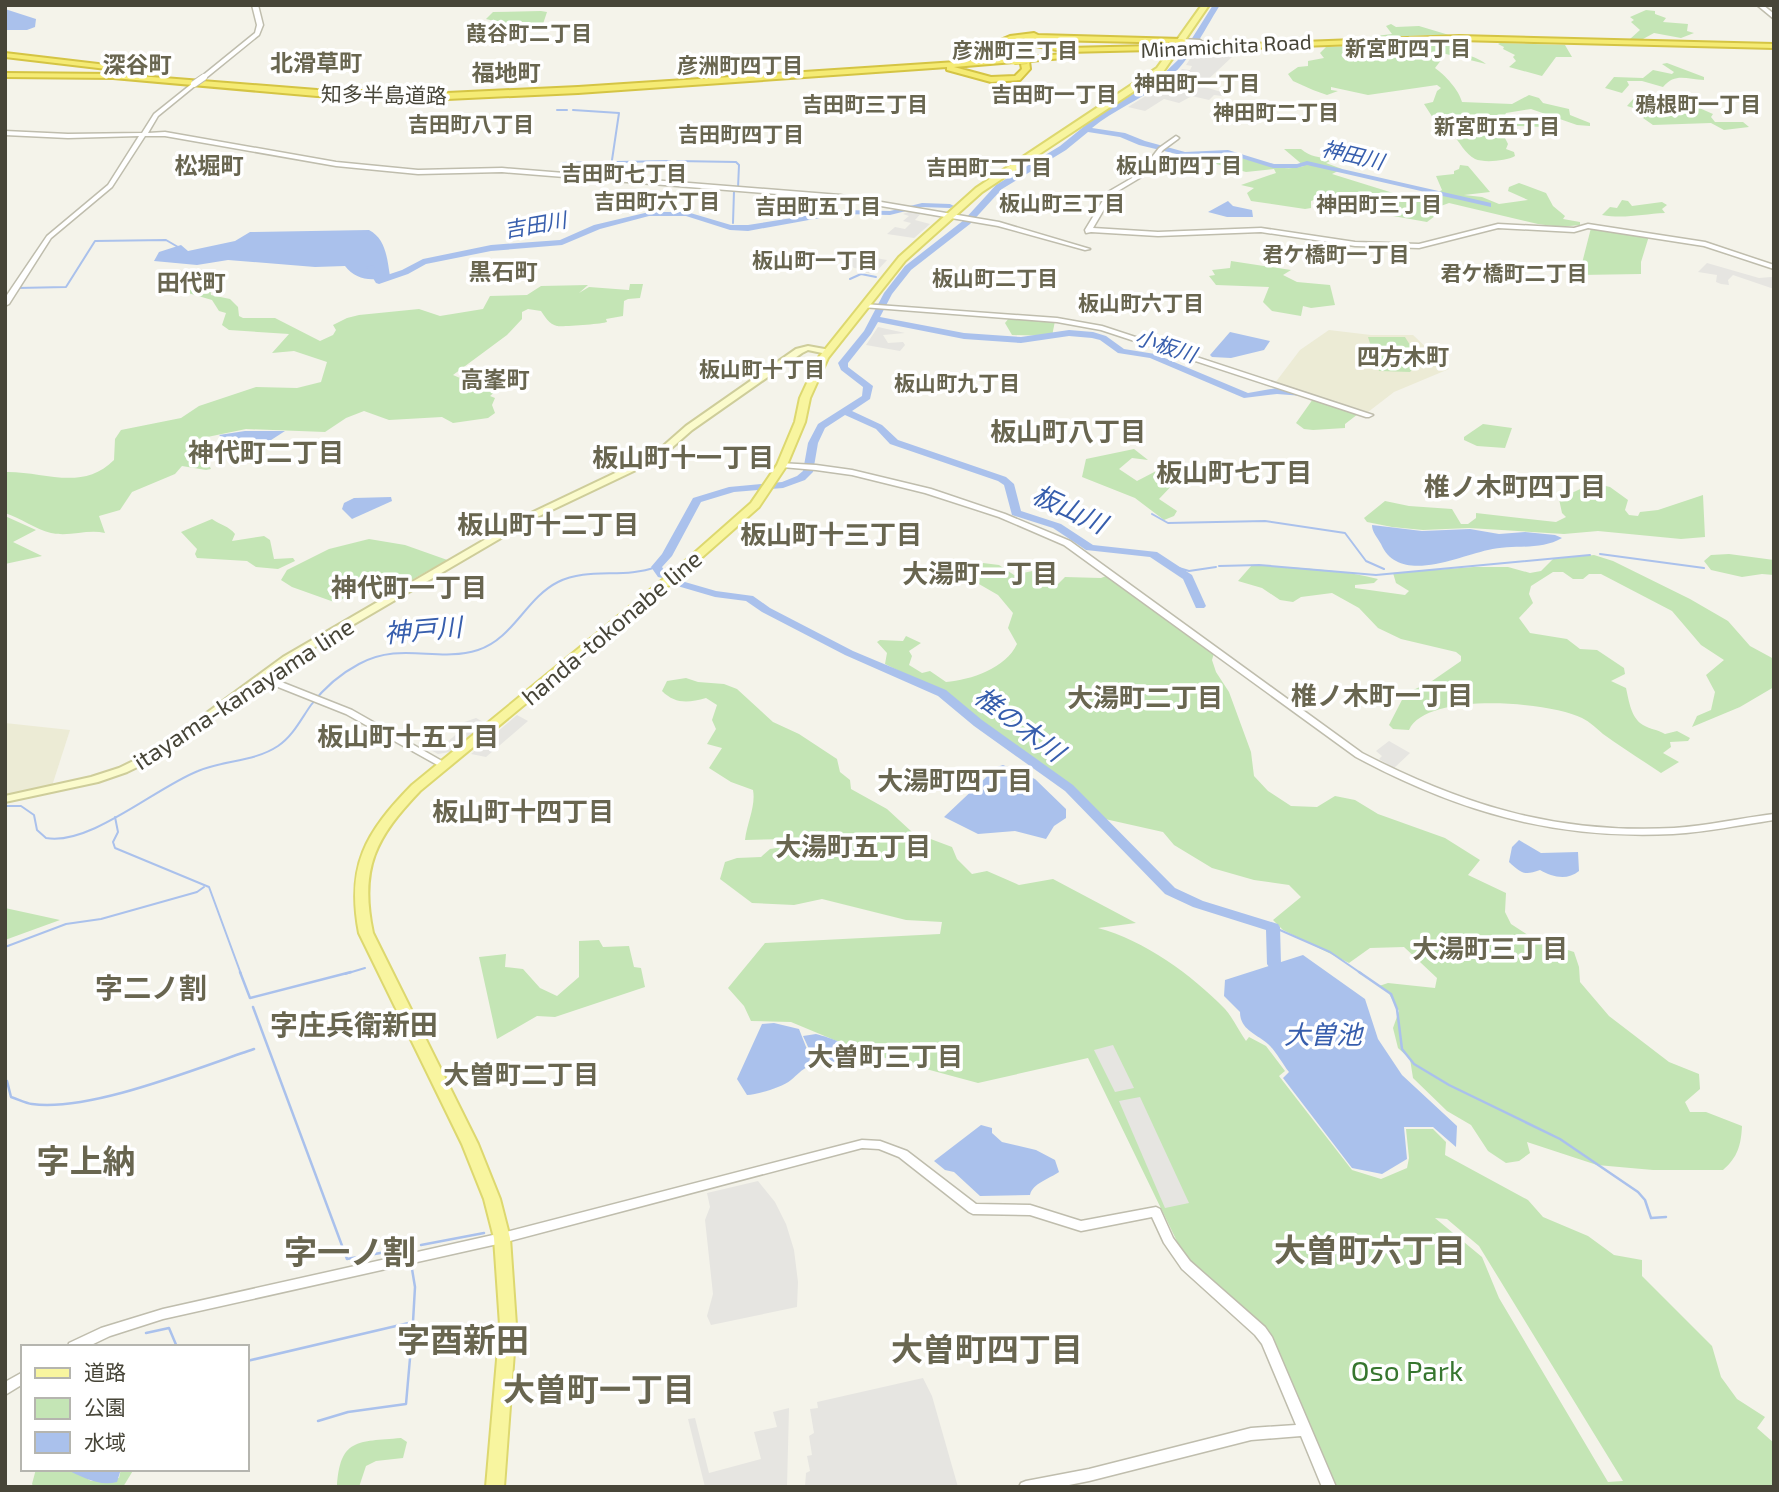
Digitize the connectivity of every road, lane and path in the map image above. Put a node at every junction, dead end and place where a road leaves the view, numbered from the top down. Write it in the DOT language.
graph roads {
  1 [pos="255,5"];
  2 [pos="1203,5"];
  3 [pos="1759,5"];
  4 [pos="1774,17"];
  5 [pos="1041,35"];
  6 [pos="1055,37"];
  7 [pos="1179,45"];
  8 [pos="1201,45"];
  9 [pos="1774,45"];
  10 [pos="1163,48"];
  11 [pos="5,55"];
  12 [pos="1027,59"];
  13 [pos="1014,60"];
  14 [pos="883,66"];
  15 [pos="5,67"];
  16 [pos="847,71"];
  17 [pos="5,74"];
  18 [pos="167,74"];
  19 [pos="184,81"];
  20 [pos="5,82"];
  21 [pos="300,90"];
  22 [pos="5,133"];
  23 [pos="144,134"];
  24 [pos="1175,138"];
  25 [pos="1032,154"];
  26 [pos="1042,156"];
  27 [pos="948,215"];
  28 [pos="1087,249"];
  29 [pos="1774,267"];
  30 [pos="5,304"];
  31 [pos="863,306"];
  32 [pos="827,352"];
  33 [pos="1369,415"];
  34 [pos="782,466"];
  35 [pos="261,677"];
  36 [pos="444,765"];
  37 [pos="5,799"];
  38 [pos="1774,817"];
  39 [pos="502,1238"];
  40 [pos="79,1345"];
  41 [pos="21,1378"];
  42 [pos="5,1389"];
  43 [pos="1304,1430"];
  44 [pos="495,1487"];
  45 [pos="1026,1487"];
  46 [pos="1329,1487"];
  1 -- 23 [label="street, bridge"];
  2 -- 7 [label="main road, handa-tokonabe line"];
  3 -- 4 [label="street"];
  5 -- 7 [label="highway"];
  5 -- 13 [label="highway"];
  5 -- 14 [label="highway"];
  6 -- 7 [label="highway"];
  6 -- 10 [label="highway"];
  6 -- 16 [label="highway"];
  7 -- 8 [label="street"];
  7 -- 25 [label="main road, handa-tokonabe line"];
  8 -- 9 [label="highway, Minamichita Road"];
  8 -- 10 [label="highway, Minamichita Road, bridge"];
  10 -- 12 [label="highway, Minamichita Road"];
  10 -- 12 [label="highway, Minamichita Road"];
  11 -- 18 [label="highway"];
  12 -- 13 [label="highway, bridge"];
  13 -- 14 [label="highway, 知多半島道路"];
  13 -- 16 [label="highway, 知多半島道路"];
  14 -- 21 [label="highway, 知多半島道路"];
  15 -- 18 [label="highway"];
  16 -- 19 [label="highway, 知多半島道路"];
  17 -- 19 [label="highway, 知多半島道路"];
  17 -- 21 [label="highway, 知多半島道路"];
  18 -- 21 [label="highway"];
  19 -- 20 [label="highway"];
  22 -- 23 [label="street"];
  23 -- 27 [label="street"];
  23 -- 30 [label="street"];
  24 -- 29 [label="street"];
  25 -- 26 [label="street"];
  25 -- 27 [label="main road, handa-tokonabe line"];
  27 -- 28 [label="street"];
  27 -- 31 [label="main road, handa-tokonabe line"];
  31 -- 32 [label="main road, handa-tokonabe line"];
  31 -- 33 [label="street"];
  32 -- 34 [label="main road, handa-tokonabe line"];
  32 -- 35 [label="main road, itayama-kanayama line"];
  34 -- 36 [label="main road, handa-tokonabe line"];
  34 -- 38 [label="street"];
  35 -- 36 [label="street"];
  35 -- 37 [label="main road, itayama-kanayama line"];
  36 -- 39 [label="main road, handa-tokonabe line"];
  39 -- 40 [label="street"];
  39 -- 43 [label="street"];
  39 -- 44 [label="main road, handa-tokonabe line"];
  41 -- 42 [label="street"];
  43 -- 45 [label="street"];
  43 -- 46 [label="street"];
}
